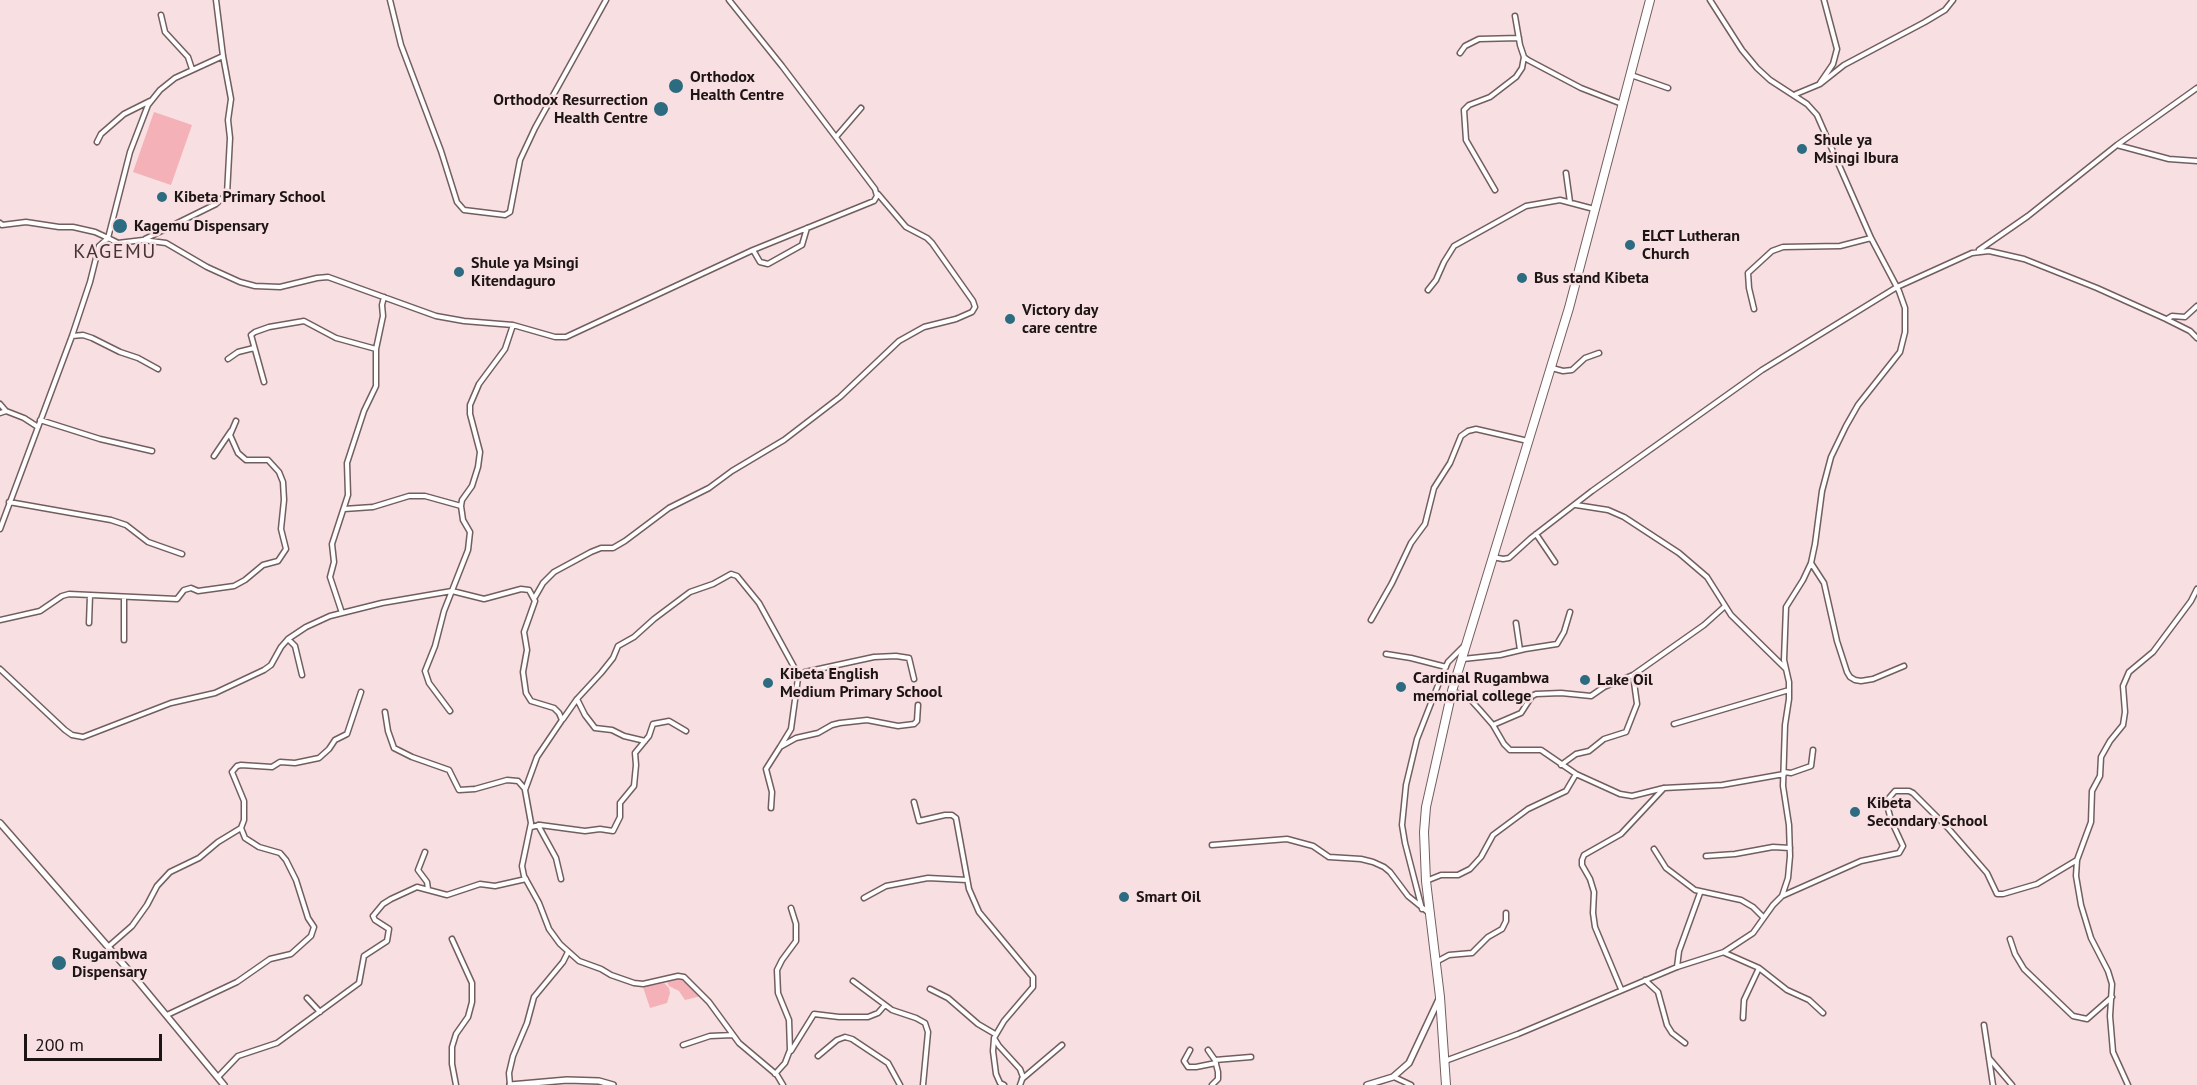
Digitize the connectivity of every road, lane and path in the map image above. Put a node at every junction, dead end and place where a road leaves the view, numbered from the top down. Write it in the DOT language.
graph roads {
  1 [pos="216,0"];
  2 [pos="390,0"];
  3 [pos="606,0"];
  4 [pos="729,0"];
  5 [pos="1650,0"];
  6 [pos="1710,0"];
  7 [pos="1824,0"];
  8 [pos="1953,0"];
  9 [pos="161,15"];
  10 [pos="1515,16"];
  11 [pos="1519,38"];
  12 [pos="1460,53"];
  13 [pos="223,56"];
  14 [pos="1524,57"];
  15 [pos="192,69"];
  16 [pos="1630,75"];
  17 [pos="1820,84"];
  18 [pos="1668,88"];
  19 [pos="2197,88"];
  20 [pos="1795,95"];
  21 [pos="152,100"];
  22 [pos="1623,104"];
  23 [pos="861,108"];
  24 [pos="836,137"];
  25 [pos="98,142"];
  26 [pos="2117,145"];
  27 [pos="2197,161"];
  28 [pos="1566,173"];
  29 [pos="1495,190"];
  30 [pos="877,193"];
  31 [pos="1570,202"];
  32 [pos="1594,210"];
  33 [pos="0,223"];
  34 [pos="807,228"];
  35 [pos="108,238"];
  36 [pos="1871,238"];
  37 [pos="143,240"];
  38 [pos="753,250"];
  39 [pos="1979,251"];
  40 [pos="1897,287"];
  41 [pos="1428,290"];
  42 [pos="384,297"];
  43 [pos="2197,306"];
  44 [pos="1754,309"];
  45 [pos="2166,319"];
  46 [pos="513,325"];
  47 [pos="72,336"];
  48 [pos="2197,338"];
  49 [pos="254,348"];
  50 [pos="376,350"];
  51 [pos="1599,353"];
  52 [pos="228,359"];
  53 [pos="1550,368"];
  54 [pos="158,369"];
  55 [pos="264,382"];
  56 [pos="0,404"];
  57 [pos="6,411"];
  58 [pos="0,413"];
  59 [pos="40,420"];
  60 [pos="236,421"];
  61 [pos="38,427"];
  62 [pos="231,431"];
  63 [pos="1528,441"];
  64 [pos="152,451"];
  65 [pos="214,456"];
  66 [pos="9,502"];
  67 [pos="1576,505"];
  68 [pos="461,506"];
  69 [pos="344,509"];
  70 [pos="0,529"];
  71 [pos="1536,534"];
  72 [pos="182,554"];
  73 [pos="1492,557"];
  74 [pos="1555,562"];
  75 [pos="1811,563"];
  76 [pos="2197,589"];
  77 [pos="452,591"];
  78 [pos="90,595"];
  79 [pos="534,597"];
  80 [pos="124,598"];
  81 [pos="1724,607"];
  82 [pos="1570,612"];
  83 [pos="342,613"];
  84 [pos="0,620"];
  85 [pos="1371,620"];
  86 [pos="89,623"];
  87 [pos="1516,623"];
  88 [pos="288,639"];
  89 [pos="124,640"];
  90 [pos="1466,645"];
  91 [pos="1520,650"];
  92 [pos="1386,654"];
  93 [pos="1462,659"];
  94 [pos="1904,666"];
  95 [pos="1446,667"];
  96 [pos="0,669"];
  97 [pos="1786,669"];
  98 [pos="302,675"];
  99 [pos="1633,675"];
  100 [pos="799,676"];
  101 [pos="914,679"];
  102 [pos="1789,690"];
  103 [pos="1452,691"];
  104 [pos="361,692"];
  105 [pos="577,699"];
  106 [pos="918,705"];
  107 [pos="450,711"];
  108 [pos="385,712"];
  109 [pos="562,720"];
  110 [pos="1674,724"];
  111 [pos="1493,725"];
  112 [pos="686,731"];
  113 [pos="645,741"];
  114 [pos="780,747"];
  115 [pos="1813,750"];
  116 [pos="1562,765"];
  117 [pos="760,768"];
  118 [pos="766,769"];
  119 [pos="1784,773"];
  120 [pos="1576,774"];
  121 [pos="1664,788"];
  122 [pos="525,790"];
  123 [pos="914,802"];
  124 [pos="771,808"];
  125 [pos="0,823"];
  126 [pos="538,825"];
  127 [pos="240,828"];
  128 [pos="531,828"];
  129 [pos="1212,845"];
  130 [pos="1790,848"];
  131 [pos="1654,849"];
  132 [pos="425,852"];
  133 [pos="1706,856"];
  134 [pos="2077,860"];
  135 [pos="526,879"];
  136 [pos="561,879"];
  137 [pos="967,880"];
  138 [pos="1426,881"];
  139 [pos="428,889"];
  140 [pos="1700,893"];
  141 [pos="1782,896"];
  142 [pos="864,898"];
  143 [pos="791,908"];
  144 [pos="1426,911"];
  145 [pos="1506,913"];
  146 [pos="1763,917"];
  147 [pos="452,939"];
  148 [pos="2010,939"];
  149 [pos="108,947"];
  150 [pos="568,952"];
  151 [pos="1724,952"];
  152 [pos="1435,963"];
  153 [pos="1677,967"];
  154 [pos="1759,968"];
  155 [pos="1645,980"];
  156 [pos="853,981"];
  157 [pos="930,989"];
  158 [pos="1622,989"];
  159 [pos="2113,996"];
  160 [pos="1440,997"];
  161 [pos="307,998"];
  162 [pos="885,1005"];
  163 [pos="320,1012"];
  164 [pos="1823,1013"];
  165 [pos="167,1015"];
  166 [pos="1743,1018"];
  167 [pos="1984,1025"];
  168 [pos="733,1035"];
  169 [pos="995,1036"];
  170 [pos="1685,1043"];
  171 [pos="683,1045"];
  172 [pos="1062,1045"];
  173 [pos="1190,1050"];
  174 [pos="1208,1050"];
  175 [pos="790,1053"];
  176 [pos="818,1056"];
  177 [pos="1251,1057"];
  178 [pos="1988,1058"];
  179 [pos="1445,1061"];
  180 [pos="1216,1062"];
  181 [pos="775,1074"];
  182 [pos="218,1077"];
  183 [pos="1393,1077"];
  184 [pos="1022,1079"];
  185 [pos="224,1085"];
  186 [pos="456,1085"];
  187 [pos="510,1085"];
  188 [pos="613,1085"];
  189 [pos="783,1085"];
  190 [pos="900,1085"];
  191 [pos="923,1085"];
  192 [pos="1004,1085"];
  193 [pos="1020,1085"];
  194 [pos="1212,1085"];
  195 [pos="1367,1085"];
  196 [pos="1411,1085"];
  197 [pos="1446,1085"];
  198 [pos="1993,1085"];
  199 [pos="2012,1085"];
  200 [pos="2128,1085"];
  1 -- 13 [label="street"];
  2 -- 3 [label="street"];
  4 -- 24 [label="street"];
  5 -- 16 [label="highway"];
  6 -- 20 [label="street"];
  7 -- 17 [label="street"];
  8 -- 17 [label="street"];
  9 -- 15 [label="street"];
  10 -- 11 [label="street"];
  11 -- 12 [label="street"];
  11 -- 14 [label="street"];
  13 -- 15 [label="street"];
  13 -- 37 [label="street"];
  14 -- 22 [label="street"];
  14 -- 29 [label="street"];
  15 -- 21 [label="street"];
  16 -- 18 [label="street"];
  16 -- 22 [label="highway"];
  17 -- 20 [label="street"];
  19 -- 26 [label="street"];
  20 -- 36 [label="street"];
  21 -- 25 [label="street"];
  21 -- 35 [label="street"];
  22 -- 32 [label="highway"];
  23 -- 24 [label="street"];
  24 -- 30 [label="street"];
  26 -- 27 [label="street"];
  26 -- 39 [label="street"];
  28 -- 31 [label="street"];
  30 -- 34 [label="street"];
  30 -- 79 [label="street"];
  31 -- 32 [label="street"];
  31 -- 41 [label="street"];
  32 -- 53 [label="highway"];
  33 -- 35 [label="street"];
  34 -- 38 [label="street"];
  34 -- 38 [label="street"];
  35 -- 37 [label="street"];
  35 -- 47 [label="street"];
  36 -- 40 [label="street"];
  36 -- 44 [label="street"];
  37 -- 42 [label="street"];
  38 -- 46 [label="street"];
  39 -- 40 [label="street"];
  39 -- 45 [label="street"];
  40 -- 67 [label="street"];
  40 -- 75 [label="street"];
  42 -- 46 [label="street"];
  42 -- 50 [label="street"];
  43 -- 45 [label="street"];
  45 -- 48 [label="street"];
  46 -- 68 [label="street"];
  47 -- 54 [label="street"];
  47 -- 59 [label="street"];
  49 -- 50 [label="street"];
  49 -- 52 [label="street"];
  49 -- 55 [label="street"];
  50 -- 69 [label="street"];
  51 -- 53 [label="street"];
  53 -- 63 [label="highway"];
  56 -- 57 [label="street"];
  57 -- 58 [label="street"];
  57 -- 61 [label="street"];
  59 -- 61 [label="street"];
  59 -- 64 [label="street"];
  60 -- 62 [label="street"];
  61 -- 66 [label="street"];
  62 -- 65 [label="street"];
  62 -- 80 [label="street"];
  63 -- 73 [label="highway"];
  63 -- 85 [label="street"];
  66 -- 70 [label="street"];
  66 -- 72 [label="street"];
  67 -- 71 [label="street"];
  67 -- 81 [label="street"];
  68 -- 69 [label="street"];
  68 -- 77 [label="street"];
  69 -- 83 [label="street"];
  71 -- 73 [label="street"];
  71 -- 74 [label="street"];
  73 -- 90 [label="highway"];
  75 -- 94 [label="street"];
  75 -- 97 [label="street"];
  76 -- 134 [label="street"];
  77 -- 79 [label="street"];
  77 -- 83 [label="street"];
  77 -- 107 [label="street"];
  78 -- 80 [label="street"];
  78 -- 84 [label="street"];
  78 -- 86 [label="street"];
  79 -- 109 [label="street"];
  80 -- 89 [label="street"];
  81 -- 97 [label="street"];
  81 -- 99 [label="street"];
  82 -- 91 [label="street"];
  83 -- 88 [label="street"];
  87 -- 91 [label="street"];
  88 -- 96 [label="street"];
  88 -- 98 [label="street"];
  90 -- 93 [label="highway"];
  90 -- 95 [label="street"];
  91 -- 93 [label="street"];
  92 -- 95 [label="street"];
  93 -- 103 [label="highway"];
  95 -- 144 [label="street"];
  97 -- 102 [label="street"];
  99 -- 111 [label="street"];
  99 -- 116 [label="street"];
  100 -- 101 [label="street"];
  100 -- 105 [label="street"];
  100 -- 114 [label="street"];
  102 -- 110 [label="street"];
  102 -- 119 [label="street"];
  103 -- 111 [label="street"];
  103 -- 138 [label="highway"];
  104 -- 127 [label="street"];
  105 -- 109 [label="street"];
  105 -- 113 [label="street"];
  106 -- 114 [label="street"];
  108 -- 122 [label="street"];
  109 -- 122 [label="street"];
  111 -- 116 [label="street"];
  112 -- 113 [label="street"];
  113 -- 126 [label="street"];
  114 -- 118 [label="street"];
  115 -- 119 [label="street"];
  116 -- 120 [label="street"];
  117 -- 118 [label="street"];
  118 -- 124 [label="street"];
  119 -- 121 [label="street"];
  119 -- 130 [label="street"];
  120 -- 121 [label="street"];
  120 -- 138 [label="street"];
  121 -- 158 [label="street"];
  122 -- 128 [label="street"];
  123 -- 137 [label="street"];
  125 -- 149 [label="street"];
  126 -- 128 [label="street"];
  126 -- 136 [label="street"];
  127 -- 149 [label="street"];
  127 -- 165 [label="street"];
  128 -- 135 [label="street"];
  129 -- 144 [label="street"];
  130 -- 133 [label="street"];
  130 -- 141 [label="street"];
  131 -- 140 [label="street"];
  132 -- 139 [label="street"];
  134 -- 141 [label="street"];
  134 -- 159 [label="street"];
  135 -- 139 [label="street"];
  135 -- 150 [label="street"];
  137 -- 142 [label="street"];
  137 -- 169 [label="street"];
  138 -- 144 [label="highway"];
  139 -- 163 [label="street"];
  140 -- 146 [label="street"];
  140 -- 153 [label="street"];
  141 -- 146 [label="street"];
  143 -- 175 [label="street"];
  144 -- 152 [label="highway"];
  145 -- 152 [label="street"];
  146 -- 151 [label="street"];
  147 -- 186 [label="street"];
  148 -- 159 [label="street"];
  149 -- 165 [label="street"];
  150 -- 168 [label="street"];
  150 -- 187 [label="street"];
  151 -- 153 [label="street"];
  151 -- 154 [label="street"];
  152 -- 160 [label="highway"];
  153 -- 155 [label="street"];
  154 -- 164 [label="street"];
  154 -- 166 [label="street"];
  155 -- 158 [label="street"];
  155 -- 170 [label="street"];
  156 -- 162 [label="street"];
  157 -- 169 [label="street"];
  158 -- 179 [label="street"];
  159 -- 200 [label="street"];
  160 -- 179 [label="highway"];
  160 -- 183 [label="street"];
  161 -- 163 [label="street"];
  162 -- 175 [label="street"];
  162 -- 191 [label="street"];
  163 -- 182 [label="street"];
  165 -- 182 [label="street"];
  167 -- 178 [label="street"];
  168 -- 171 [label="street"];
  168 -- 181 [label="street"];
  169 -- 184 [label="street"];
  169 -- 192 [label="street"];
  172 -- 184 [label="street"];
  173 -- 180 [label="street"];
  174 -- 180 [label="street"];
  175 -- 181 [label="street"];
  176 -- 190 [label="street"];
  177 -- 180 [label="street"];
  178 -- 198 [label="street"];
  178 -- 199 [label="street"];
  179 -- 197 [label="highway"];
  180 -- 194 [label="street"];
  181 -- 189 [label="street"];
  182 -- 185 [label="street"];
  183 -- 195 [label="street"];
  183 -- 196 [label="street"];
  184 -- 193 [label="street"];
  187 -- 188 [label="street"];
}
